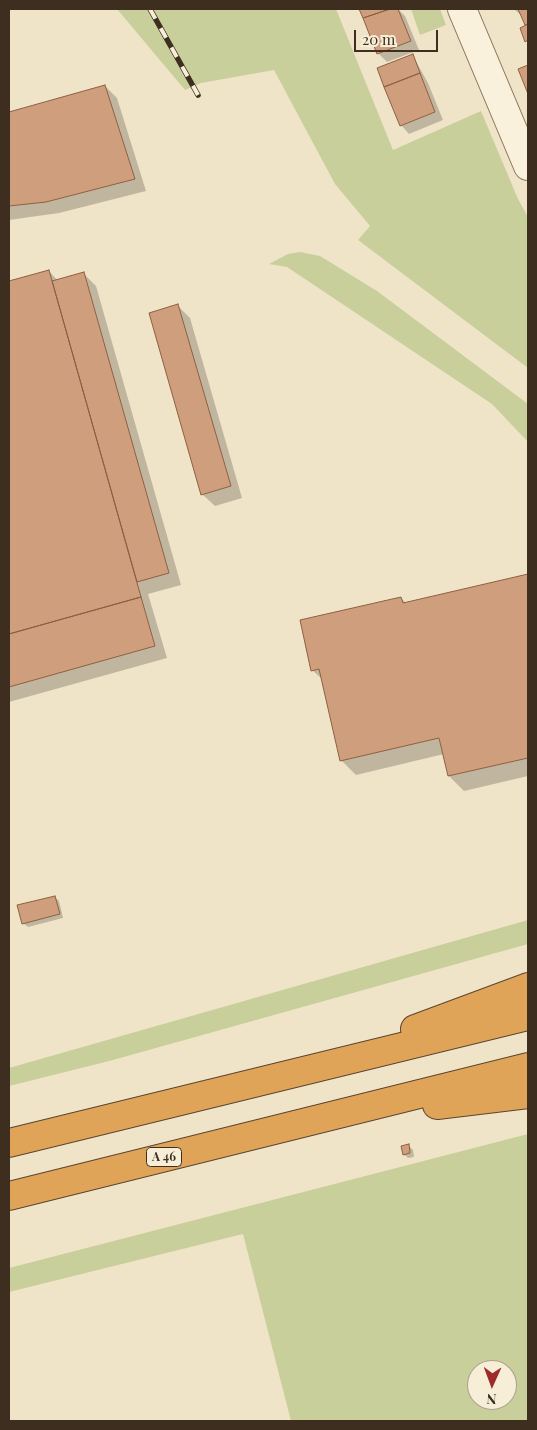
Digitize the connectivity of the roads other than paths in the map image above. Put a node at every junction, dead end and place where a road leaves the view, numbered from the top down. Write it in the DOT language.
graph roads {
  1 [pos="462,9"];
  2 [pos="528,166"];
  3 [pos="528,987"];
  4 [pos="528,1016"];
  5 [pos="528,1067"];
  6 [pos="301,1071"];
  7 [pos="528,1094"];
  8 [pos="319,1119"];
  9 [pos="9,1143"];
  10 [pos="9,1196"];
  1 -- 2 [label="street"];
  3 -- 6 [label="highway"];
  4 -- 6 [label="highway"];
  5 -- 8 [label="highway, A 46"];
  6 -- 9 [label="highway"];
  7 -- 8 [label="highway"];
  8 -- 10 [label="highway, A 46"];
}
